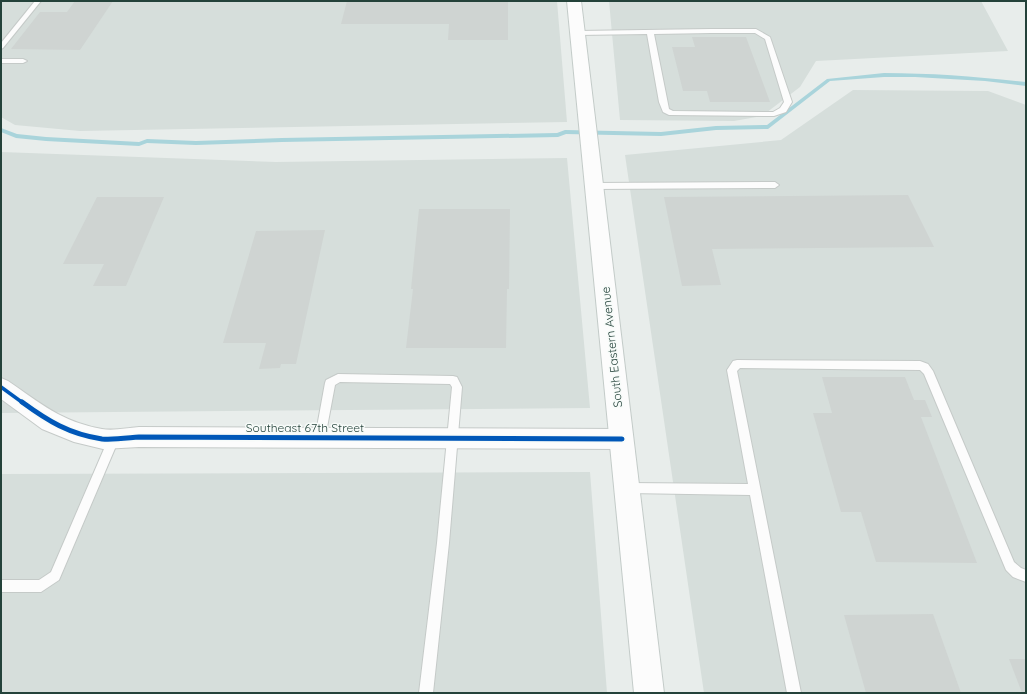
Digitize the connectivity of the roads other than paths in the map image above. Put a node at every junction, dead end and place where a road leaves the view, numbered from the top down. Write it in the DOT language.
graph roads {
  1 [pos="38,1"];
  2 [pos="574,1"];
  3 [pos="650,32"];
  4 [pos="578,33"];
  5 [pos="1,47"];
  6 [pos="1,61"];
  7 [pos="23,62"];
  8 [pos="774,185"];
  9 [pos="594,186"];
  10 [pos="1,387"];
  11 [pos="320,438"];
  12 [pos="114,439"];
  13 [pos="453,439"];
  14 [pos="622,439"];
  15 [pos="627,488"];
  16 [pos="754,490"];
  17 [pos="1026,576"];
  18 [pos="1,586"];
  19 [pos="426,693"];
  20 [pos="648,693"];
  21 [pos="794,693"];
  1 -- 5 [label="lane"];
  2 -- 4 [label="main road, South Eastern Avenue"];
  3 -- 3 [label="lane"];
  3 -- 4 [label="lane"];
  4 -- 9 [label="main road, South Eastern Avenue"];
  6 -- 7 [label="lane"];
  8 -- 9 [label="lane"];
  9 -- 14 [label="main road, South Eastern Avenue"];
  10 -- 12 [label="street, Southeast 67th Street"];
  11 -- 12 [label="street, Southeast 67th Street"];
  11 -- 13 [label="street, Southeast 67th Street"];
  11 -- 13 [label="lane"];
  12 -- 18 [label="lane"];
  13 -- 14 [label="street, Southeast 67th Street"];
  13 -- 19 [label="lane"];
  14 -- 15 [label="main road, South Eastern Avenue"];
  15 -- 16 [label="lane"];
  15 -- 20 [label="main road, South Eastern Avenue"];
  16 -- 17 [label="lane"];
  16 -- 21 [label="lane"];
}
